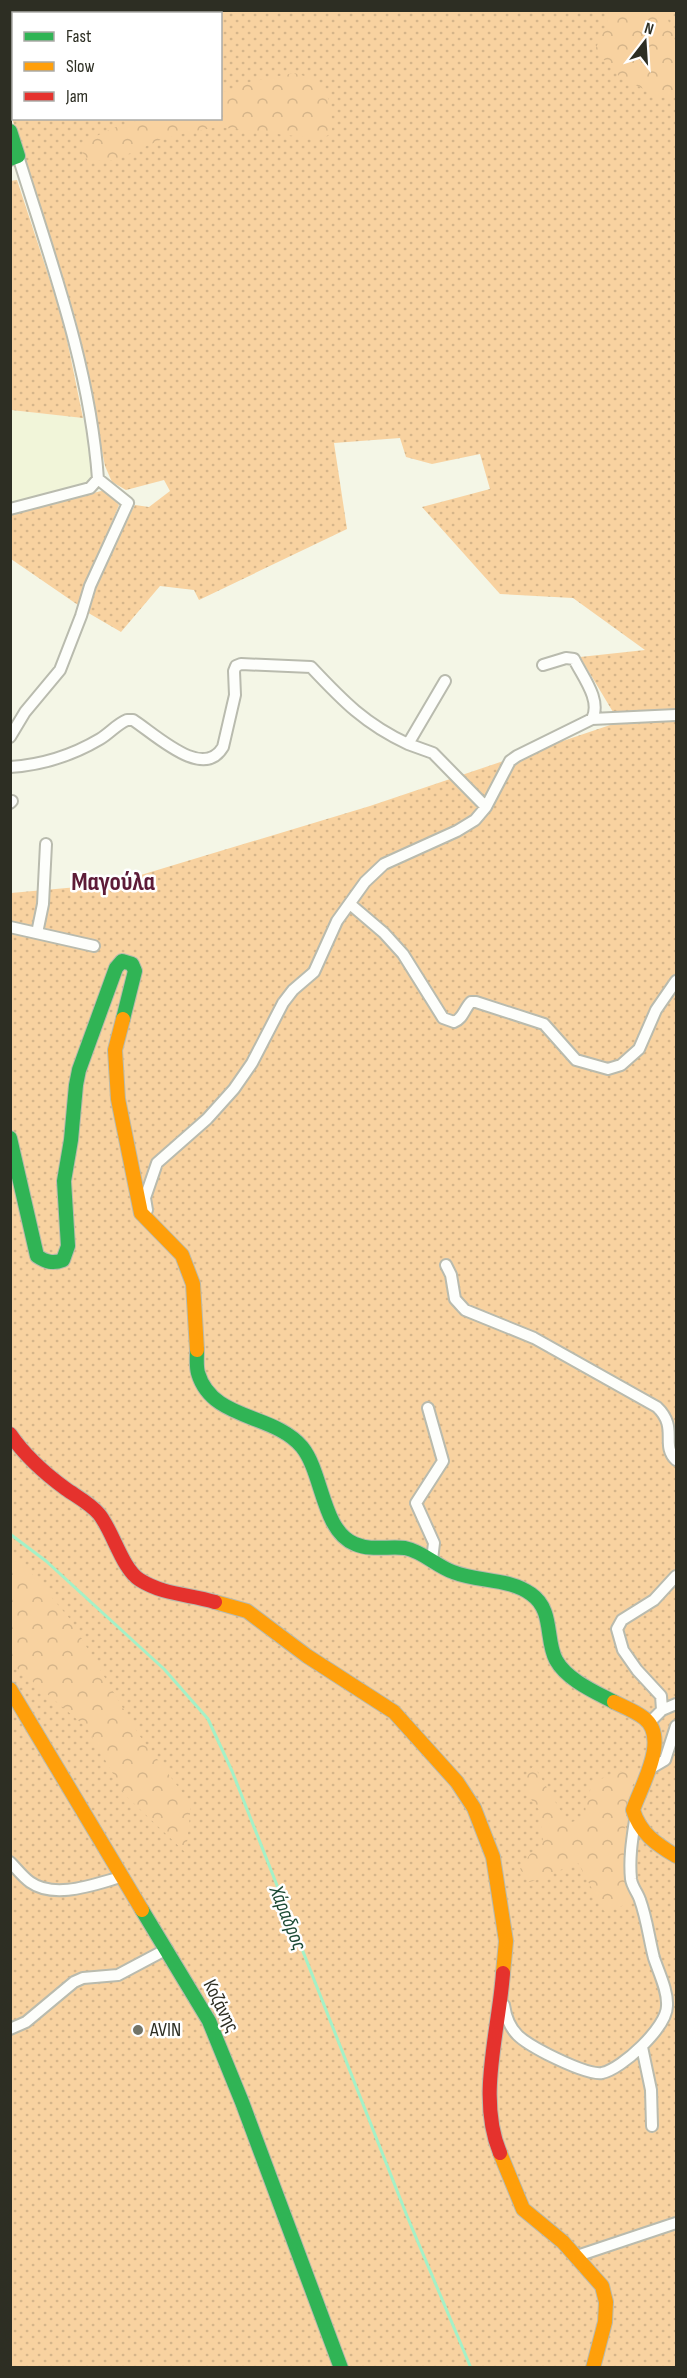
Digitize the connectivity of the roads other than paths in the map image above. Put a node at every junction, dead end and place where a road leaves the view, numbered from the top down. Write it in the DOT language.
graph roads {
  1 [pos="10,131"];
  2 [pos="14,157"];
  3 [pos="98,479"];
  4 [pos="10,509"];
  5 [pos="543,665"];
  6 [pos="446,681"];
  7 [pos="676,715"];
  8 [pos="592,719"];
  9 [pos="10,737"];
  10 [pos="408,744"];
  11 [pos="10,767"];
  12 [pos="486,807"];
  13 [pos="46,844"];
  14 [pos="350,904"];
  15 [pos="10,927"];
  16 [pos="37,933"];
  17 [pos="94,946"];
  18 [pos="676,981"];
  19 [pos="10,1138"];
  20 [pos="148,1222"];
  21 [pos="446,1265"];
  22 [pos="428,1408"];
  23 [pos="10,1434"];
  24 [pos="676,1460"];
  25 [pos="432,1560"];
  26 [pos="676,1576"];
  27 [pos="10,1689"];
  28 [pos="676,1704"];
  29 [pos="662,1710"];
  30 [pos="650,1722"];
  31 [pos="676,1726"];
  32 [pos="648,1770"];
  33 [pos="635,1820"];
  34 [pos="676,1856"];
  35 [pos="10,1862"];
  36 [pos="121,1877"];
  37 [pos="167,1949"];
  38 [pos="502,1990"];
  39 [pos="10,2029"];
  40 [pos="642,2047"];
  41 [pos="652,2126"];
  42 [pos="676,2223"];
  43 [pos="577,2256"];
  44 [pos="341,2367"];
  45 [pos="593,2367"];
  1 -- 2 [label="street"];
  2 -- 3 [label="street"];
  3 -- 4 [label="street"];
  3 -- 9 [label="street"];
  5 -- 8 [label="street"];
  6 -- 10 [label="street"];
  7 -- 8 [label="street"];
  8 -- 12 [label="street"];
  10 -- 11 [label="street"];
  10 -- 12 [label="street"];
  12 -- 14 [label="street"];
  13 -- 16 [label="street"];
  14 -- 18 [label="street"];
  14 -- 20 [label="street"];
  15 -- 16 [label="street"];
  16 -- 17 [label="street"];
  19 -- 20 [label="street"];
  20 -- 25 [label="street"];
  21 -- 24 [label="street"];
  22 -- 25 [label="street"];
  23 -- 38 [label="street"];
  25 -- 30 [label="street"];
  26 -- 29 [label="street"];
  27 -- 36 [label="street, Κοζάνης"];
  28 -- 29 [label="street"];
  29 -- 30 [label="street"];
  30 -- 32 [label="street"];
  31 -- 32 [label="street"];
  32 -- 33 [label="street"];
  33 -- 34 [label="street"];
  33 -- 40 [label="street"];
  35 -- 36 [label="street"];
  36 -- 37 [label="street, Κοζάνης"];
  37 -- 39 [label="street"];
  37 -- 44 [label="street, Κοζάνης"];
  38 -- 40 [label="street"];
  38 -- 43 [label="street"];
  40 -- 41 [label="street"];
  42 -- 43 [label="street"];
  43 -- 45 [label="street"];
}
